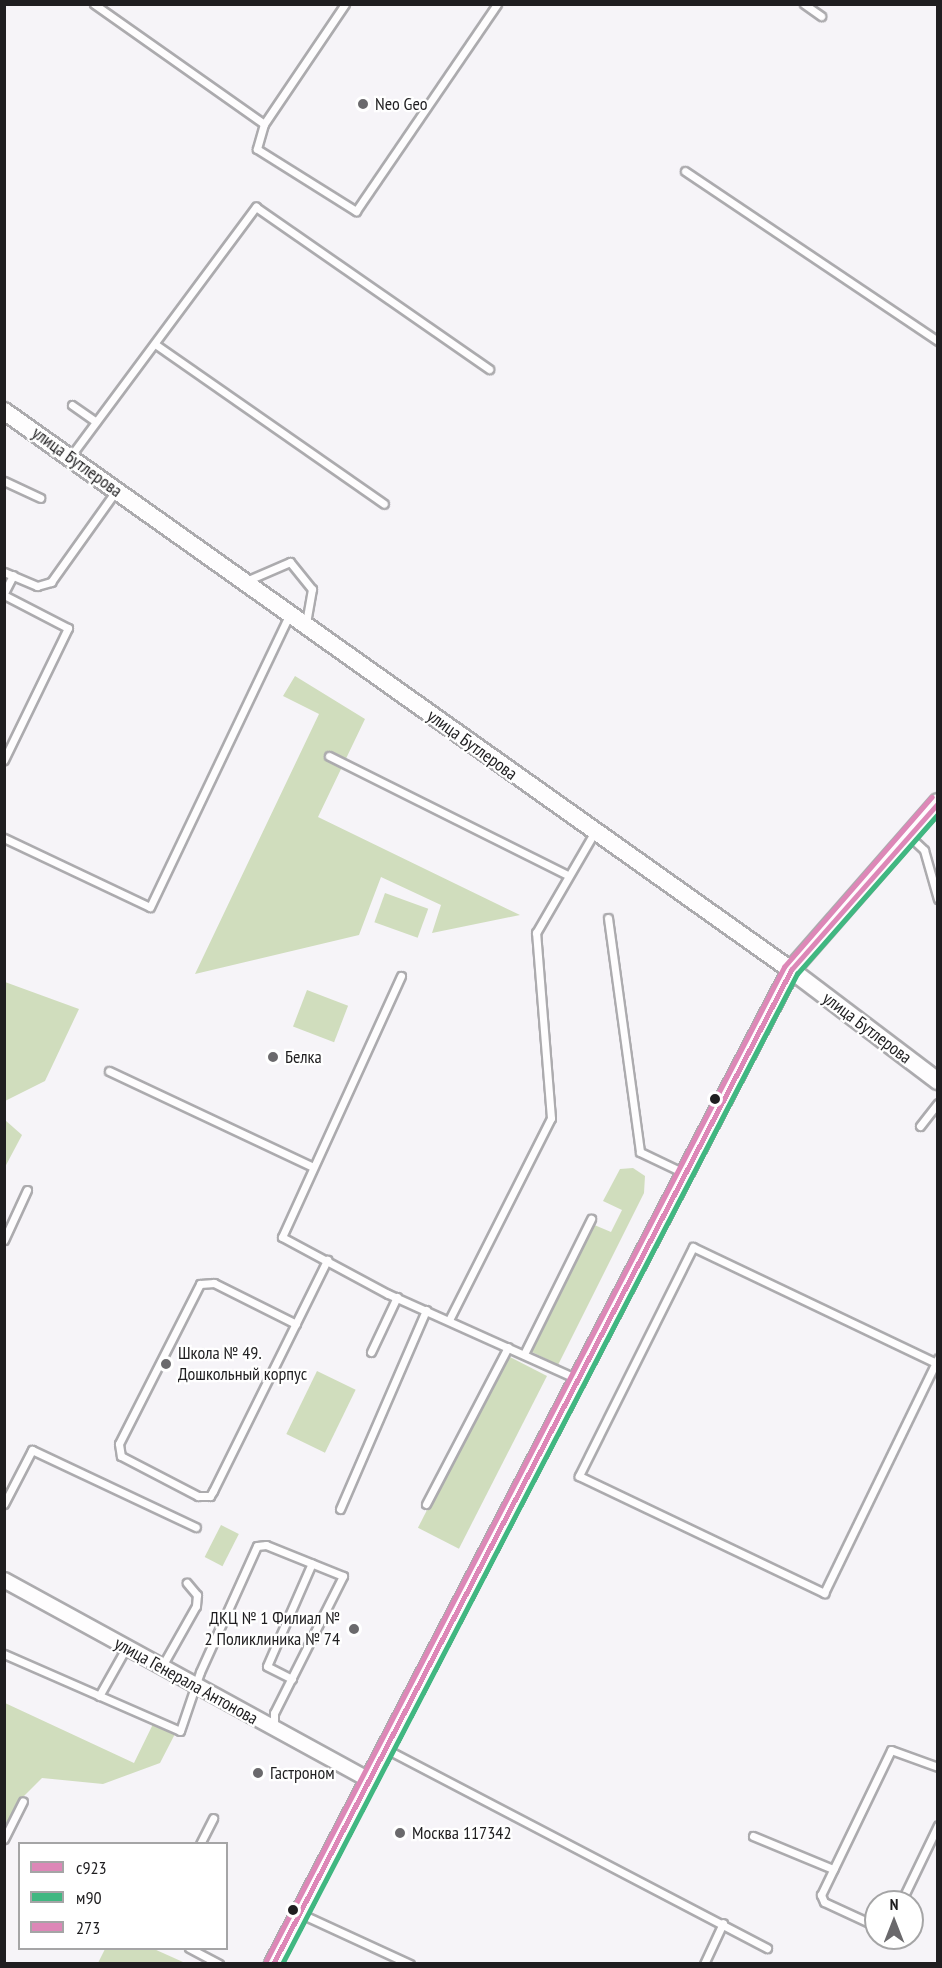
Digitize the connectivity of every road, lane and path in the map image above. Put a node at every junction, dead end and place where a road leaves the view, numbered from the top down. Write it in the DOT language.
graph roads {
  1 [pos="94,4"];
  2 [pos="345,4"];
  3 [pos="497,4"];
  4 [pos="804,4"];
  5 [pos="821,16"];
  6 [pos="264,124"];
  7 [pos="685,171"];
  8 [pos="938,341"];
  9 [pos="155,344"];
  10 [pos="489,369"];
  11 [pos="72,405"];
  12 [pos="4,411"];
  13 [pos="96,422"];
  14 [pos="70,458"];
  15 [pos="4,481"];
  16 [pos="116,491"];
  17 [pos="40,498"];
  18 [pos="384,504"];
  19 [pos="4,572"];
  20 [pos="13,575"];
  21 [pos="243,582"];
  22 [pos="4,594"];
  23 [pos="289,615"];
  24 [pos="306,626"];
  25 [pos="329,756"];
  26 [pos="4,760"];
  27 [pos="938,802"];
  28 [pos="594,833"];
  29 [pos="908,835"];
  30 [pos="4,838"];
  31 [pos="566,874"];
  32 [pos="938,899"];
  33 [pos="608,918"];
  34 [pos="791,970"];
  35 [pos="401,976"];
  36 [pos="109,1071"];
  37 [pos="938,1081"];
  38 [pos="938,1103"];
  39 [pos="920,1126"];
  40 [pos="313,1167"];
  41 [pos="684,1173"];
  42 [pos="27,1190"];
  43 [pos="591,1219"];
  44 [pos="4,1240"];
  45 [pos="327,1260"];
  46 [pos="397,1298"];
  47 [pos="426,1310"];
  48 [pos="449,1320"];
  49 [pos="296,1324"];
  50 [pos="508,1347"];
  51 [pos="371,1352"];
  52 [pos="524,1354"];
  53 [pos="936,1360"];
  54 [pos="577,1379"];
  55 [pos="4,1503"];
  56 [pos="426,1504"];
  57 [pos="340,1509"];
  58 [pos="196,1527"];
  59 [pos="312,1563"];
  60 [pos="4,1580"];
  61 [pos="187,1583"];
  62 [pos="126,1648"];
  63 [pos="4,1654"];
  64 [pos="161,1668"];
  65 [pos="292,1679"];
  66 [pos="196,1689"];
  67 [pos="99,1696"];
  68 [pos="274,1729"];
  69 [pos="384,1748"];
  70 [pos="938,1767"];
  71 [pos="368,1779"];
  72 [pos="22,1801"];
  73 [pos="213,1818"];
  74 [pos="938,1825"];
  75 [pos="753,1836"];
  76 [pos="4,1839"];
  77 [pos="201,1842"];
  78 [pos="834,1869"];
  79 [pos="907,1890"];
  80 [pos="299,1913"];
  81 [pos="864,1920"];
  82 [pos="723,1923"];
  83 [pos="767,1948"];
  84 [pos="193,1950"];
  85 [pos="200,1954"];
  86 [pos="196,1964"];
  87 [pos="219,1964"];
  88 [pos="273,1964"];
  89 [pos="410,1964"];
  90 [pos="704,1964"];
  1 -- 6 [label="lane"];
  2 -- 6 [label="lane"];
  3 -- 6 [label="lane"];
  4 -- 5 [label="lane"];
  7 -- 8 [label="lane"];
  9 -- 10 [label="lane"];
  9 -- 13 [label="lane"];
  9 -- 18 [label="lane"];
  11 -- 13 [label="lane"];
  12 -- 14 [label="street, улица Бутлерова"];
  13 -- 14 [label="lane"];
  14 -- 16 [label="street, улица Бутлерова"];
  15 -- 17 [label="lane"];
  16 -- 20 [label="lane"];
  16 -- 21 [label="street, улица Бутлерова"];
  19 -- 20 [label="lane"];
  20 -- 22 [label="lane"];
  21 -- 23 [label="street, улица Бутлерова"];
  21 -- 24 [label="lane"];
  22 -- 26 [label="lane"];
  23 -- 24 [label="street, улица Бутлерова"];
  23 -- 30 [label="lane"];
  24 -- 28 [label="street, улица Бутлерова"];
  25 -- 31 [label="lane"];
  27 -- 29 [label="street"];
  28 -- 31 [label="lane"];
  28 -- 34 [label="street, улица Бутлерова"];
  29 -- 32 [label="lane"];
  29 -- 34 [label="street"];
  31 -- 48 [label="lane"];
  33 -- 41 [label="lane"];
  34 -- 37 [label="street, улица Бутлерова"];
  34 -- 41 [label="street"];
  35 -- 40 [label="lane"];
  36 -- 40 [label="lane"];
  38 -- 39 [label="lane"];
  40 -- 45 [label="lane"];
  41 -- 54 [label="street"];
  42 -- 44 [label="lane"];
  43 -- 52 [label="lane"];
  45 -- 46 [label="lane"];
  45 -- 49 [label="lane"];
  46 -- 47 [label="lane"];
  46 -- 51 [label="lane"];
  47 -- 48 [label="lane"];
  47 -- 57 [label="lane"];
  48 -- 50 [label="lane"];
  49 -- 49 [label="lane"];
  50 -- 52 [label="lane"];
  50 -- 56 [label="lane"];
  52 -- 54 [label="lane"];
  53 -- 53 [label="lane"];
  54 -- 69 [label="street"];
  55 -- 58 [label="lane"];
  59 -- 65 [label="lane"];
  59 -- 65 [label="lane"];
  59 -- 66 [label="lane"];
  60 -- 62 [label="street, улица Генерала Антонова"];
  61 -- 64 [label="lane"];
  62 -- 64 [label="street, улица Генерала Антонова"];
  62 -- 67 [label="lane"];
  63 -- 67 [label="lane"];
  64 -- 66 [label="street, улица Генерала Антонова"];
  65 -- 68 [label="lane"];
  66 -- 67 [label="lane"];
  66 -- 68 [label="street, улица Генерала Антонова"];
  68 -- 71 [label="street, улица Генерала Антонова"];
  69 -- 71 [label="street"];
  69 -- 82 [label="lane"];
  70 -- 78 [label="lane"];
  71 -- 80 [label="street"];
  72 -- 76 [label="lane"];
  73 -- 77 [label="lane"];
  74 -- 79 [label="lane"];
  75 -- 78 [label="lane"];
  78 -- 81 [label="lane"];
  80 -- 88 [label="street"];
  80 -- 89 [label="lane"];
  82 -- 83 [label="lane"];
  82 -- 90 [label="lane"];
  84 -- 85 [label="lane"];
  85 -- 86 [label="lane"];
  85 -- 87 [label="lane"];
}
